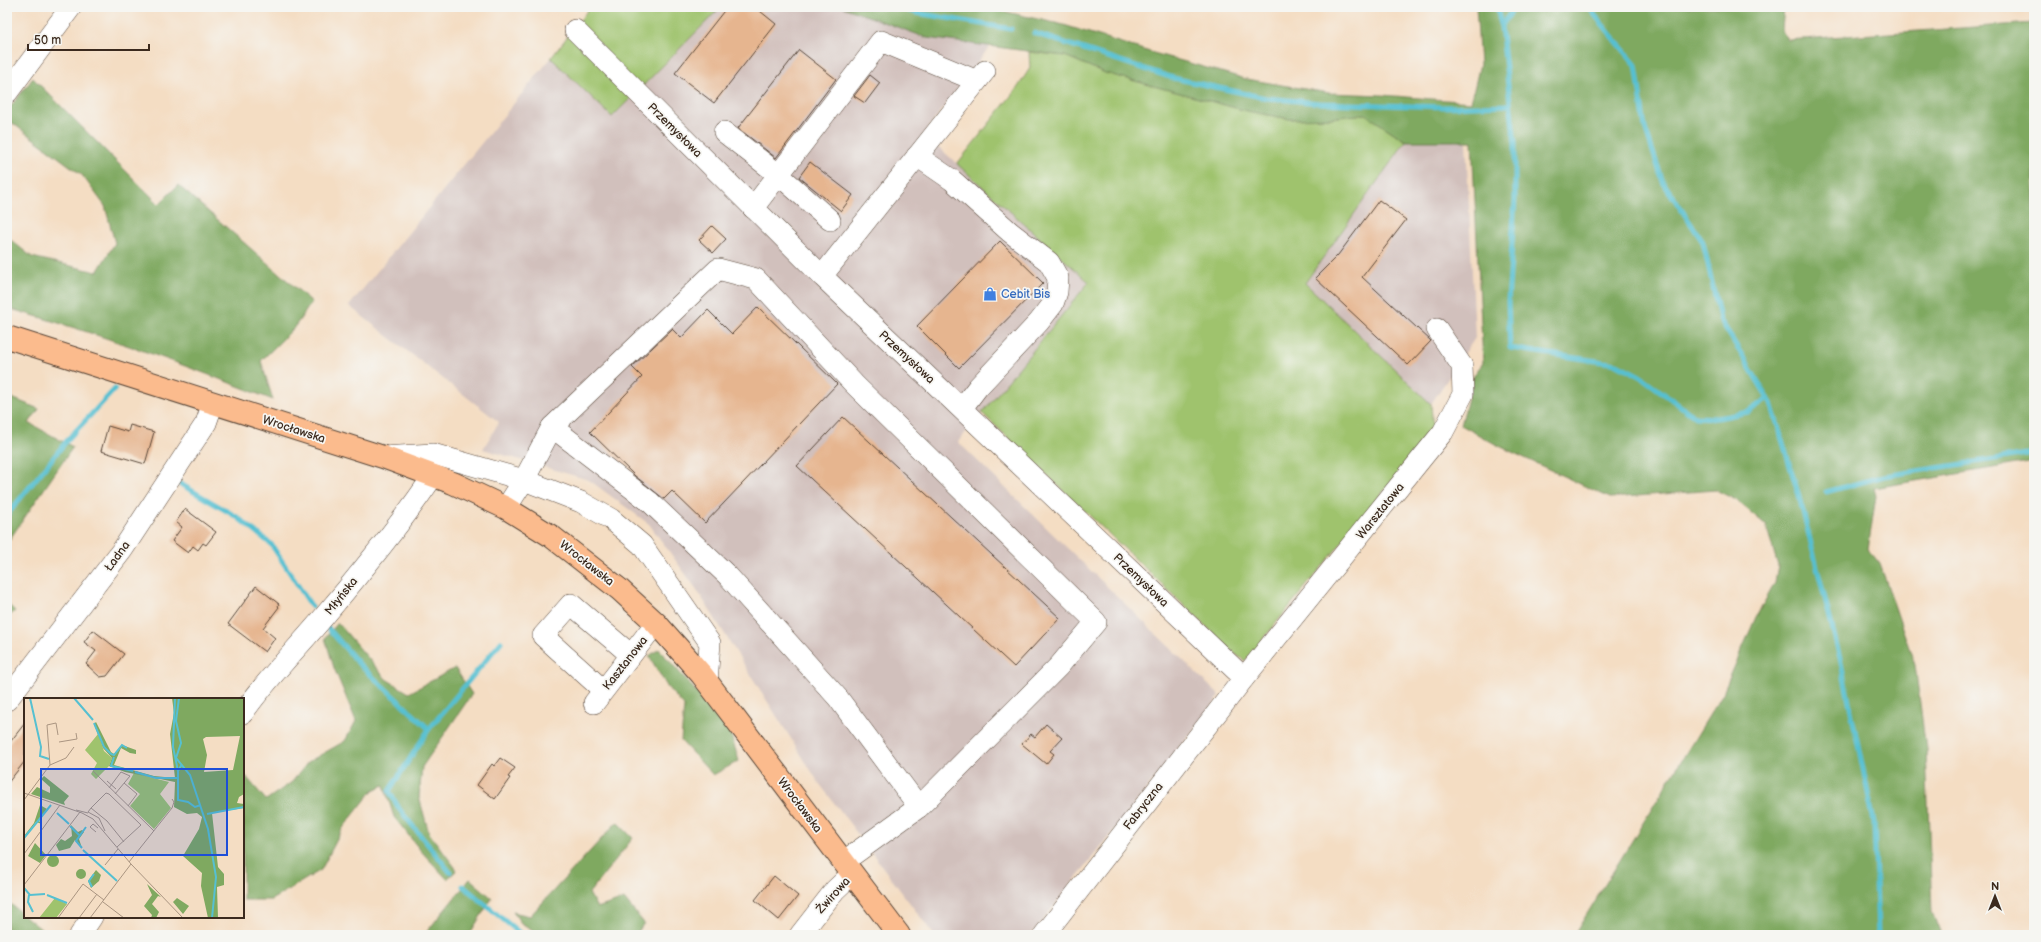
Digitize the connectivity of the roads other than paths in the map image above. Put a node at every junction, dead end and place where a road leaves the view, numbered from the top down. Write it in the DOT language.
graph roads {
  1 [pos="71,7"];
  2 [pos="575,30"];
  3 [pos="7,93"];
  4 [pos="724,132"];
  5 [pos="917,156"];
  6 [pos="779,175"];
  7 [pos="753,208"];
  8 [pos="830,220"];
  9 [pos="822,276"];
  10 [pos="1437,329"];
  11 [pos="7,337"];
  12 [pos="213,403"];
  13 [pos="962,408"];
  14 [pos="552,427"];
  15 [pos="382,457"];
  16 [pos="433,476"];
  17 [pos="524,480"];
  18 [pos="506,508"];
  19 [pos="656,623"];
  20 [pos="631,655"];
  21 [pos="1244,678"];
  22 [pos="707,682"];
  23 [pos="7,700"];
  24 [pos="244,712"];
  25 [pos="919,807"];
  26 [pos="847,868"];
  27 [pos="91,918"];
  28 [pos="80,935"];
  29 [pos="800,935"];
  30 [pos="899,935"];
  31 [pos="1044,935"];
  1 -- 3 [label="street"];
  2 -- 7 [label="street, Przemysłowa"];
  4 -- 6 [label="street"];
  5 -- 6 [label="street"];
  5 -- 9 [label="street"];
  5 -- 13 [label="street"];
  6 -- 7 [label="street"];
  6 -- 8 [label="street"];
  7 -- 9 [label="street, Przemysłowa"];
  9 -- 13 [label="street, Przemysłowa"];
  10 -- 21 [label="street, Warsztatowa"];
  11 -- 12 [label="main road, Wrocławska"];
  12 -- 15 [label="main road, Wrocławska"];
  12 -- 23 [label="street, Ładna"];
  13 -- 21 [label="street, Przemysłowa"];
  14 -- 17 [label="street"];
  14 -- 25 [label="street"];
  14 -- 25 [label="street, Żwirowa"];
  15 -- 16 [label="main road, Wrocławska"];
  15 -- 17 [label="street"];
  16 -- 18 [label="main road, Wrocławska"];
  16 -- 24 [label="street, Młyńska"];
  17 -- 18 [label="street"];
  17 -- 22 [label="street"];
  18 -- 19 [label="main road, Wrocławska"];
  19 -- 20 [label="street, Kasztanowa"];
  19 -- 22 [label="main road, Wrocławska"];
  20 -- 20 [label="street, Kasztanowa"];
  21 -- 31 [label="street, Fabryczna"];
  22 -- 26 [label="main road, Wrocławska"];
  25 -- 26 [label="street, Żwirowa"];
  26 -- 29 [label="street, Żwirowa"];
  26 -- 30 [label="main road, Wrocławska"];
  27 -- 28 [label="street"];
}
